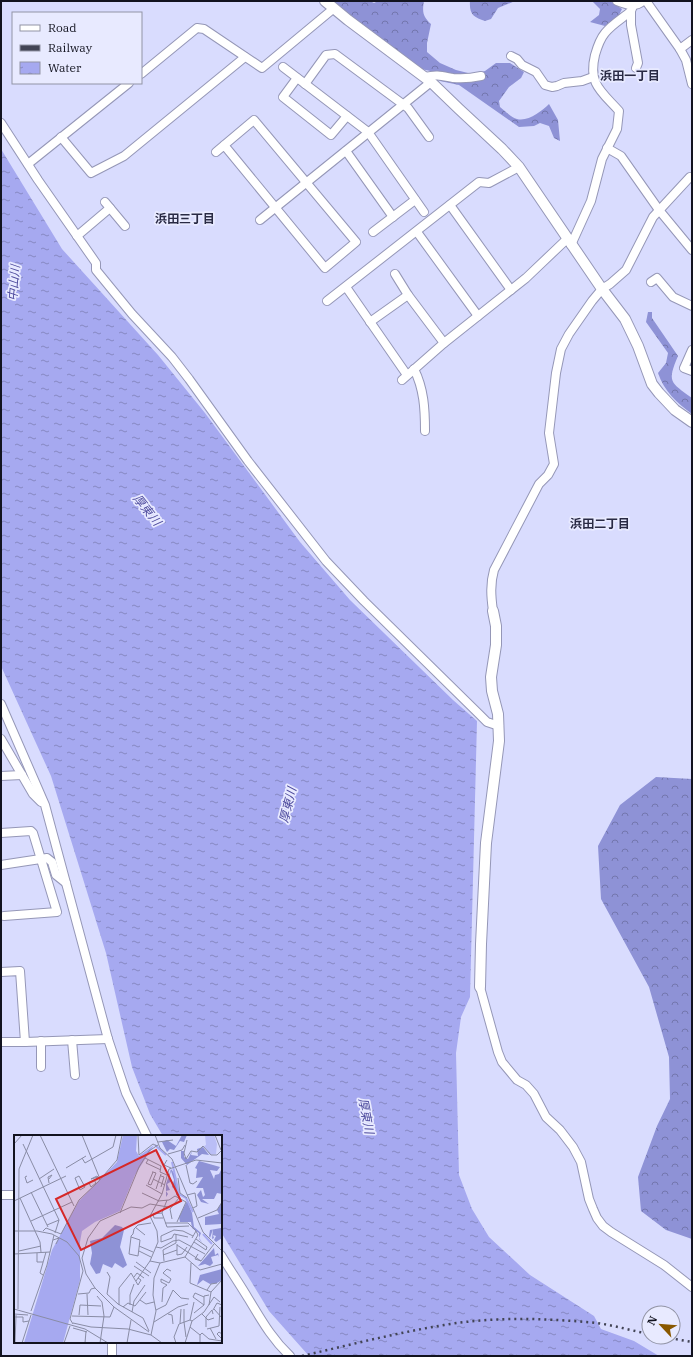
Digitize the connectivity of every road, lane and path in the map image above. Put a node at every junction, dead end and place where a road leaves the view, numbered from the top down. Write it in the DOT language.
graph roads {
  1 [pos="325,1"];
  2 [pos="617,1"];
  3 [pos="643,1"];
  4 [pos="646,1"];
  5 [pos="333,9"];
  6 [pos="632,9"];
  7 [pos="692,40"];
  8 [pos="680,49"];
  9 [pos="512,56"];
  10 [pos="245,57"];
  11 [pos="283,67"];
  12 [pos="636,68"];
  13 [pos="142,73"];
  14 [pos="481,76"];
  15 [pos="593,77"];
  16 [pos="297,78"];
  17 [pos="428,79"];
  18 [pos="128,84"];
  19 [pos="305,84"];
  20 [pos="692,84"];
  21 [pos="402,105"];
  22 [pos="347,116"];
  23 [pos="1,123"];
  24 [pos="368,132"];
  25 [pos="61,137"];
  26 [pos="429,137"];
  27 [pos="224,146"];
  28 [pos="607,148"];
  29 [pos="346,151"];
  30 [pos="216,152"];
  31 [pos="28,164"];
  32 [pos="518,167"];
  33 [pos="690,177"];
  34 [pos="307,182"];
  35 [pos="415,200"];
  36 [pos="450,205"];
  37 [pos="276,208"];
  38 [pos="659,210"];
  39 [pos="424,212"];
  40 [pos="393,216"];
  41 [pos="260,220"];
  42 [pos="125,226"];
  43 [pos="373,232"];
  44 [pos="417,232"];
  45 [pos="77,236"];
  46 [pos="569,242"];
  47 [pos="692,250"];
  48 [pos="396,274"];
  49 [pos="651,282"];
  50 [pos="346,287"];
  51 [pos="602,289"];
  52 [pos="511,290"];
  53 [pos="408,294"];
  54 [pos="327,301"];
  55 [pos="692,306"];
  56 [pos="478,316"];
  57 [pos="370,322"];
  58 [pos="444,343"];
  59 [pos="692,350"];
  60 [pos="414,369"];
  61 [pos="692,372"];
  62 [pos="692,422"];
  63 [pos="425,431"];
  64 [pos="493,611"];
  65 [pos="1,704"];
  66 [pos="499,726"];
  67 [pos="1,739"];
  68 [pos="22,774"];
  69 [pos="1,776"];
  70 [pos="45,805"];
  71 [pos="1,833"];
  72 [pos="42,859"];
  73 [pos="1,865"];
  74 [pos="66,884"];
  75 [pos="4,916"];
  76 [pos="1,972"];
  77 [pos="480,988"];
  78 [pos="108,1039"];
  79 [pos="72,1040"];
  80 [pos="40,1041"];
  81 [pos="1,1042"];
  82 [pos="25,1042"];
  83 [pos="41,1067"];
  84 [pos="75,1075"];
  85 [pos="147,1135"];
  86 [pos="1,1195"];
  87 [pos="14,1195"];
  88 [pos="222,1257"];
  89 [pos="692,1288"];
  90 [pos="112,1343"];
  91 [pos="112,1356"];
  92 [pos="290,1356"];
  1 -- 5 [label="street"];
  2 -- 6 [label="street"];
  3 -- 6 [label="street"];
  4 -- 8 [label="street"];
  5 -- 10 [label="street"];
  5 -- 17 [label="street"];
  6 -- 12 [label="street"];
  6 -- 15 [label="street"];
  7 -- 8 [label="street"];
  8 -- 20 [label="street"];
  9 -- 15 [label="street"];
  10 -- 13 [label="street"];
  10 -- 25 [label="street"];
  11 -- 16 [label="street"];
  14 -- 17 [label="street"];
  15 -- 28 [label="street"];
  16 -- 19 [label="street"];
  16 -- 22 [label="street"];
  17 -- 21 [label="street"];
  17 -- 32 [label="street"];
  18 -- 25 [label="street"];
  19 -- 21 [label="street"];
  19 -- 22 [label="street"];
  21 -- 24 [label="street"];
  21 -- 26 [label="street"];
  22 -- 24 [label="street"];
  23 -- 31 [label="street"];
  24 -- 29 [label="street"];
  24 -- 35 [label="street"];
  25 -- 31 [label="street"];
  27 -- 30 [label="street"];
  27 -- 34 [label="street"];
  27 -- 37 [label="street"];
  28 -- 38 [label="street"];
  28 -- 46 [label="street"];
  29 -- 34 [label="street"];
  29 -- 40 [label="street"];
  31 -- 45 [label="street"];
  32 -- 36 [label="street"];
  32 -- 46 [label="street"];
  33 -- 38 [label="street"];
  34 -- 37 [label="street"];
  34 -- 37 [label="street"];
  35 -- 39 [label="street"];
  35 -- 40 [label="street"];
  36 -- 44 [label="street"];
  36 -- 52 [label="street"];
  37 -- 41 [label="street"];
  38 -- 47 [label="street"];
  38 -- 51 [label="street"];
  40 -- 43 [label="street"];
  42 -- 45 [label="street"];
  44 -- 50 [label="street"];
  44 -- 56 [label="street"];
  45 -- 66 [label="street"];
  46 -- 51 [label="street"];
  46 -- 52 [label="street"];
  48 -- 53 [label="street"];
  49 -- 55 [label="street"];
  50 -- 54 [label="street"];
  50 -- 57 [label="street"];
  51 -- 62 [label="street"];
  51 -- 64 [label="street"];
  52 -- 56 [label="street"];
  53 -- 57 [label="street"];
  53 -- 58 [label="street"];
  56 -- 58 [label="street"];
  57 -- 60 [label="street"];
  58 -- 60 [label="street"];
  59 -- 61 [label="street"];
  60 -- 63 [label="street"];
  64 -- 66 [label="street"];
  65 -- 70 [label="street"];
  66 -- 77 [label="street"];
  67 -- 68 [label="street"];
  68 -- 69 [label="street"];
  68 -- 70 [label="street"];
  70 -- 74 [label="street"];
  71 -- 72 [label="street"];
  72 -- 73 [label="street"];
  72 -- 74 [label="street"];
  72 -- 75 [label="street"];
  74 -- 78 [label="street"];
  76 -- 82 [label="street"];
  77 -- 89 [label="street"];
  78 -- 79 [label="street"];
  78 -- 85 [label="street"];
  79 -- 80 [label="street"];
  79 -- 84 [label="street"];
  80 -- 82 [label="street"];
  80 -- 83 [label="street"];
  81 -- 82 [label="street"];
  86 -- 87 [label="street"];
  88 -- 92 [label="street"];
  90 -- 91 [label="street"];
}
